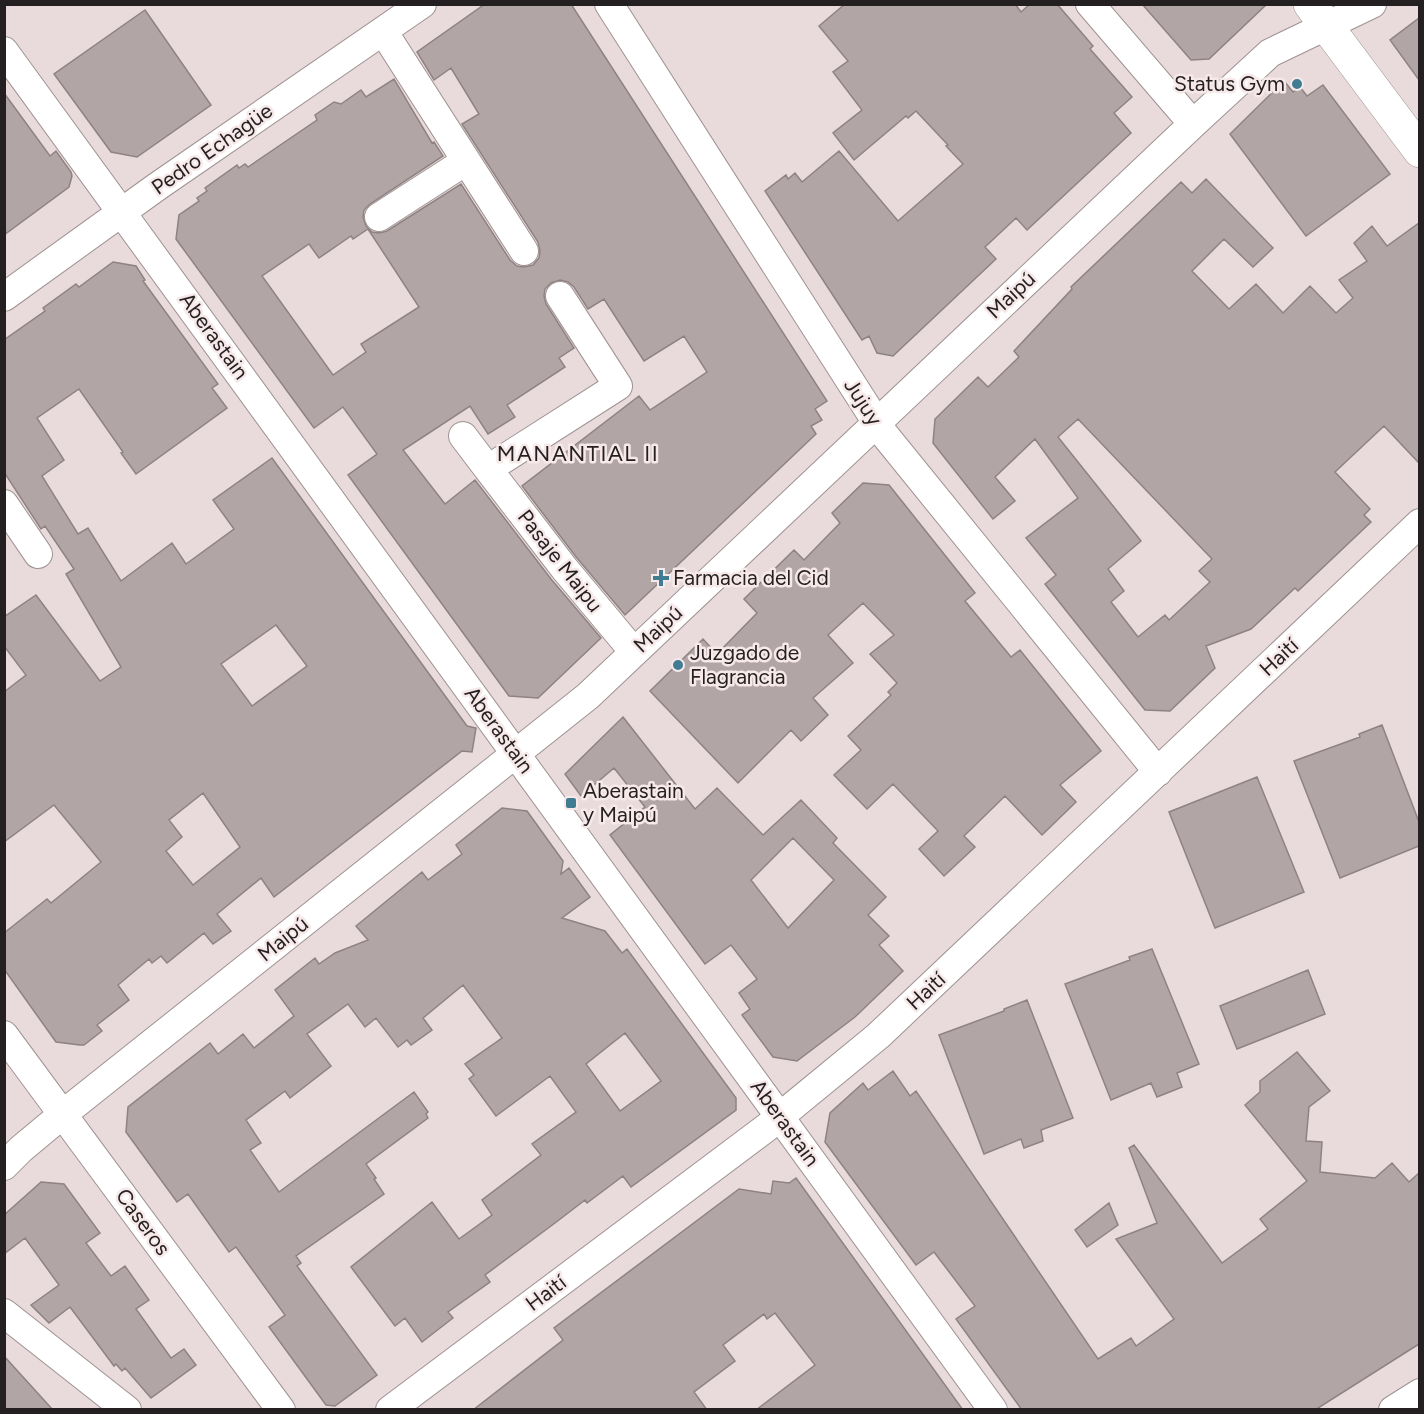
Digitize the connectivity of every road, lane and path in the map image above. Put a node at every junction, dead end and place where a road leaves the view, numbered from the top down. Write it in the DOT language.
graph roads {
  1 [pos="422,4"];
  2 [pos="609,4"];
  3 [pos="1090,4"];
  4 [pos="1372,4"];
  5 [pos="1318,15"];
  6 [pos="383,31"];
  7 [pos="4,51"];
  8 [pos="1193,123"];
  9 [pos="1419,151"];
  10 [pos="466,160"];
  11 [pos="123,211"];
  12 [pos="379,217"];
  13 [pos="524,251"];
  14 [pos="560,296"];
  15 [pos="4,297"];
  16 [pos="876,422"];
  17 [pos="463,436"];
  18 [pos="489,469"];
  19 [pos="4,504"];
  20 [pos="1419,523"];
  21 [pos="38,554"];
  22 [pos="634,652"];
  23 [pos="516,753"];
  24 [pos="1158,772"];
  25 [pos="4,1035"];
  26 [pos="63,1114"];
  27 [pos="780,1117"];
  28 [pos="4,1166"];
  29 [pos="4,1313"];
  30 [pos="1419,1393"];
  31 [pos="127,1410"];
  32 [pos="281,1410"];
  33 [pos="390,1410"];
  34 [pos="993,1410"];
  35 [pos="1393,1410"];
  1 -- 6 [label="street, Pedro Echagüe"];
  2 -- 16 [label="street, Jujuy"];
  3 -- 8 [label="street"];
  4 -- 5 [label="street, Maipú"];
  5 -- 8 [label="street, Maipú"];
  5 -- 9 [label="main road"];
  6 -- 10 [label="street"];
  6 -- 11 [label="street, Pedro Echagüe"];
  7 -- 11 [label="street, Aberastain"];
  8 -- 16 [label="street, Maipú"];
  10 -- 12 [label="street"];
  10 -- 13 [label="street"];
  11 -- 15 [label="street, Pedro Echagüe"];
  11 -- 23 [label="street, Aberastain"];
  14 -- 18 [label="street"];
  16 -- 22 [label="street, Maipú"];
  16 -- 24 [label="street, Jujuy"];
  17 -- 18 [label="street, Pasaje Maipu"];
  18 -- 22 [label="street, Pasaje Maipu"];
  19 -- 21 [label="street"];
  20 -- 24 [label="street, Haití"];
  22 -- 23 [label="street, Maipú"];
  23 -- 26 [label="street, Maipú"];
  23 -- 27 [label="street, Aberastain"];
  24 -- 27 [label="street, Haití"];
  25 -- 26 [label="street, Caseros"];
  26 -- 28 [label="street, Maipú"];
  26 -- 32 [label="street, Caseros"];
  27 -- 33 [label="street, Haití"];
  27 -- 34 [label="street, Aberastain"];
  29 -- 31 [label="street"];
  30 -- 35 [label="street"];
}
